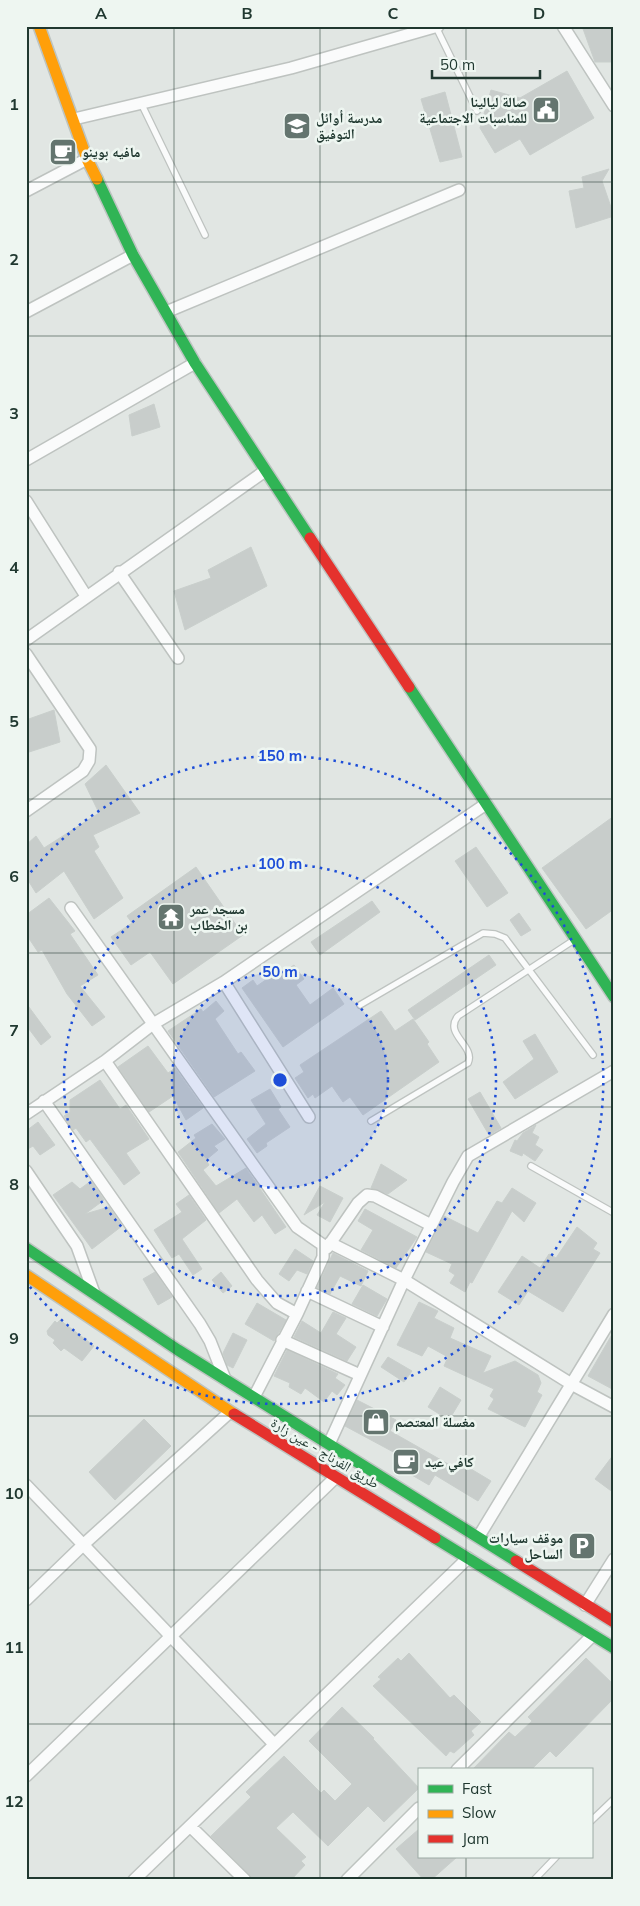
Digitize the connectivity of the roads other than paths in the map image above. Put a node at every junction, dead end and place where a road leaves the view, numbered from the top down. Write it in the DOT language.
graph roads {
  1 [pos="39,26"];
  2 [pos="563,26"];
  3 [pos="437,27"];
  4 [pos="141,103"];
  5 [pos="614,106"];
  6 [pos="477,111"];
  7 [pos="74,119"];
  8 [pos="87,159"];
  9 [pos="459,190"];
  10 [pos="26,191"];
  11 [pos="205,235"];
  12 [pos="133,255"];
  13 [pos="26,312"];
  14 [pos="166,312"];
  15 [pos="195,364"];
  16 [pos="26,460"];
  17 [pos="265,471"];
  18 [pos="26,501"];
  19 [pos="119,572"];
  20 [pos="86,596"];
  21 [pos="26,640"];
  22 [pos="26,654"];
  23 [pos="178,658"];
  24 [pos="486,804"];
  25 [pos="26,811"];
  26 [pos="71,908"];
  27 [pos="576,939"];
  28 [pos="530,969"];
  29 [pos="224,982"];
  30 [pos="614,996"];
  31 [pos="360,1005"];
  32 [pos="153,1024"];
  33 [pos="593,1055"];
  34 [pos="105,1061"];
  35 [pos="614,1071"];
  36 [pos="44,1100"];
  37 [pos="26,1114"];
  38 [pos="309,1117"];
  39 [pos="371,1121"];
  40 [pos="532,1166"];
  41 [pos="26,1171"];
  42 [pos="614,1213"];
  43 [pos="431,1226"];
  44 [pos="327,1247"];
  45 [pos="26,1248"];
  46 [pos="26,1275"];
  47 [pos="404,1280"];
  48 [pos="307,1291"];
  49 [pos="94,1294"];
  50 [pos="297,1314"];
  51 [pos="614,1314"];
  52 [pos="383,1327"];
  53 [pos="282,1340"];
  54 [pos="360,1375"];
  55 [pos="226,1381"];
  56 [pos="573,1385"];
  57 [pos="254,1397"];
  58 [pos="614,1407"];
  59 [pos="230,1412"];
  60 [pos="329,1444"];
  61 [pos="336,1477"];
  62 [pos="26,1485"];
  63 [pos="479,1536"];
  64 [pos="84,1544"];
  65 [pos="468,1558"];
  66 [pos="614,1559"];
  67 [pos="26,1600"];
  68 [pos="586,1605"];
  69 [pos="614,1622"];
  70 [pos="172,1635"];
  71 [pos="593,1635"];
  72 [pos="614,1648"];
  73 [pos="274,1744"];
  74 [pos="459,1768"];
  75 [pos="26,1776"];
  76 [pos="614,1798"];
  77 [pos="418,1809"];
  78 [pos="592,1820"];
  79 [pos="190,1826"];
  80 [pos="555,1858"];
  81 [pos="134,1880"];
  82 [pos="245,1880"];
  83 [pos="347,1880"];
  84 [pos="534,1880"];
  1 -- 7 [label="main road"];
  2 -- 5 [label="street"];
  3 -- 4 [label="street"];
  3 -- 6 [label="lane"];
  4 -- 7 [label="street"];
  4 -- 11 [label="lane"];
  7 -- 8 [label="main road"];
  8 -- 10 [label="street"];
  8 -- 12 [label="main road"];
  9 -- 14 [label="street"];
  12 -- 13 [label="street"];
  12 -- 14 [label="main road"];
  14 -- 15 [label="main road"];
  15 -- 16 [label="street"];
  15 -- 17 [label="main road"];
  17 -- 19 [label="street"];
  17 -- 24 [label="main road"];
  18 -- 20 [label="street"];
  19 -- 20 [label="street"];
  19 -- 23 [label="street"];
  20 -- 21 [label="street"];
  22 -- 25 [label="street"];
  24 -- 27 [label="main road"];
  24 -- 29 [label="street"];
  26 -- 32 [label="street"];
  27 -- 28 [label="lane"];
  27 -- 30 [label="main road"];
  28 -- 31 [label="lane"];
  28 -- 33 [label="lane"];
  28 -- 39 [label="lane"];
  29 -- 32 [label="street"];
  29 -- 38 [label="street"];
  32 -- 34 [label="street"];
  32 -- 44 [label="street"];
  34 -- 36 [label="street"];
  34 -- 50 [label="street"];
  35 -- 43 [label="street"];
  36 -- 37 [label="street"];
  36 -- 55 [label="street"];
  40 -- 42 [label="lane"];
  41 -- 49 [label="street"];
  43 -- 44 [label="street"];
  43 -- 47 [label="street"];
  44 -- 47 [label="street"];
  44 -- 48 [label="street"];
  45 -- 49 [label="main road, طريق الفرناج - عين زارة"];
  46 -- 59 [label="main road, طريق الفرناج - عين زارة"];
  47 -- 52 [label="street"];
  47 -- 56 [label="street"];
  48 -- 50 [label="street"];
  48 -- 52 [label="street"];
  49 -- 55 [label="main road, طريق الفرناج - عين زارة"];
  50 -- 53 [label="street"];
  51 -- 56 [label="street"];
  52 -- 54 [label="street"];
  53 -- 54 [label="street"];
  53 -- 57 [label="street"];
  54 -- 60 [label="street"];
  55 -- 57 [label="main road, طريق الفرناج - عين زارة"];
  56 -- 58 [label="street"];
  56 -- 63 [label="street"];
  57 -- 60 [label="main road, طريق الفرناج - عين زارة"];
  59 -- 61 [label="main road, طريق الفرناج - عين زارة"];
  59 -- 64 [label="street"];
  60 -- 63 [label="main road, طريق الفرناج - عين زارة"];
  61 -- 65 [label="main road, طريق الفرناج - عين زارة"];
  61 -- 70 [label="street"];
  62 -- 64 [label="street"];
  63 -- 68 [label="main road, طريق الفرناج - عين زارة"];
  64 -- 67 [label="street"];
  64 -- 70 [label="street"];
  65 -- 71 [label="main road, طريق الفرناج - عين زارة"];
  65 -- 73 [label="street"];
  66 -- 68 [label="street"];
  68 -- 69 [label="main road, طريق الفرناج - عين زارة"];
  70 -- 73 [label="street"];
  70 -- 75 [label="street"];
  71 -- 72 [label="main road, طريق الفرناج - عين زارة"];
  71 -- 74 [label="street"];
  73 -- 79 [label="street"];
  76 -- 78 [label="lane"];
  77 -- 83 [label="street"];
  79 -- 81 [label="street"];
  79 -- 82 [label="street"];
  80 -- 84 [label="lane"];
}
